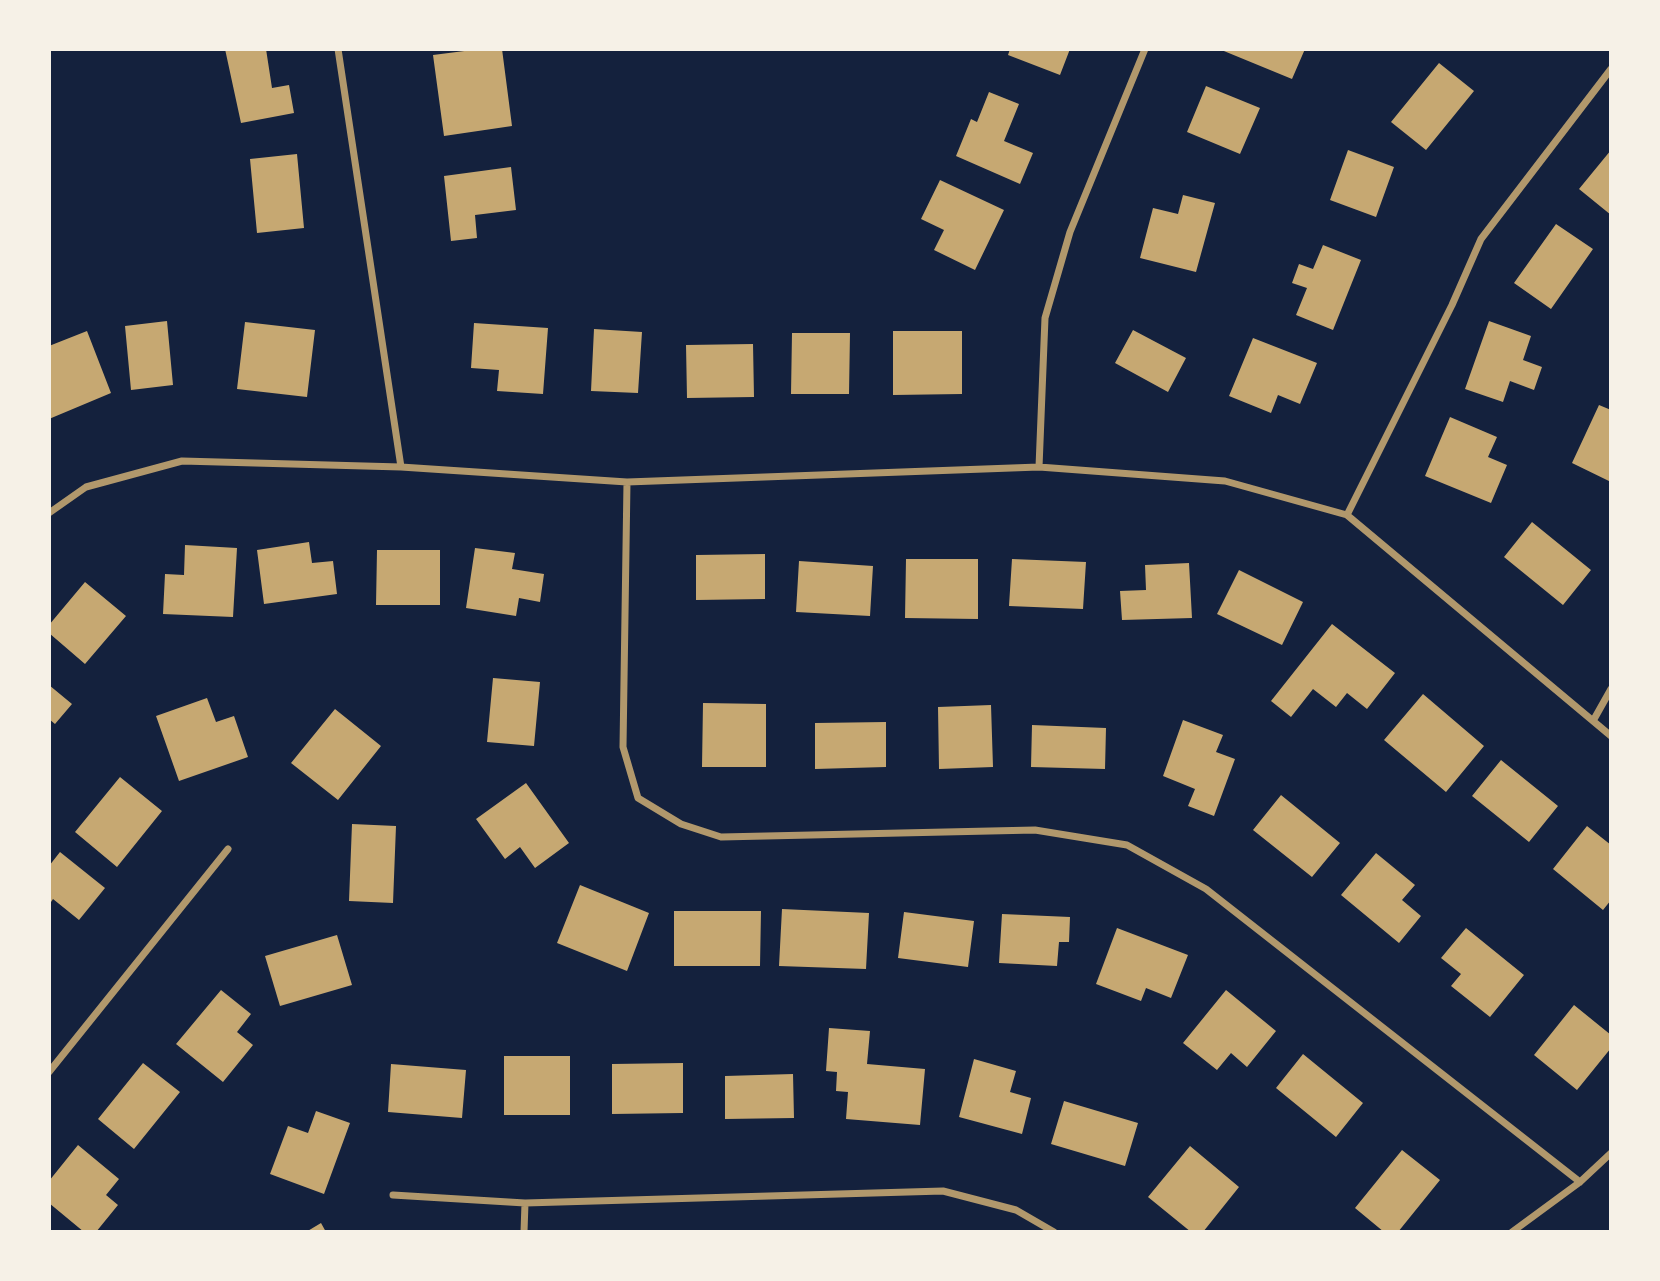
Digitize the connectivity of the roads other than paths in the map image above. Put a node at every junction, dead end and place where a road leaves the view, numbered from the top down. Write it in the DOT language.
graph roads {
  1 [pos="338,49"];
  2 [pos="1144,49"];
  3 [pos="1611,69"];
  4 [pos="401,467"];
  5 [pos="1039,467"];
  6 [pos="627,482"];
  7 [pos="49,513"];
  8 [pos="1347,515"];
  9 [pos="1611,689"];
  10 [pos="1593,721"];
  11 [pos="1611,736"];
  12 [pos="228,849"];
  13 [pos="49,1072"];
  14 [pos="1611,1153"];
  15 [pos="1580,1182"];
  16 [pos="393,1195"];
  17 [pos="525,1203"];
  18 [pos="524,1232"];
  19 [pos="1054,1232"];
  20 [pos="1512,1232"];
  1 -- 4 [label="street"];
  2 -- 5 [label="street"];
  3 -- 8 [label="street"];
  4 -- 6 [label="street"];
  4 -- 7 [label="street"];
  5 -- 6 [label="street"];
  5 -- 8 [label="street"];
  6 -- 15 [label="street"];
  8 -- 10 [label="street"];
  9 -- 10 [label="street"];
  10 -- 11 [label="street"];
  12 -- 13 [label="street"];
  14 -- 15 [label="street"];
  15 -- 20 [label="street"];
  16 -- 17 [label="street"];
  17 -- 18 [label="street"];
  17 -- 19 [label="street"];
}
